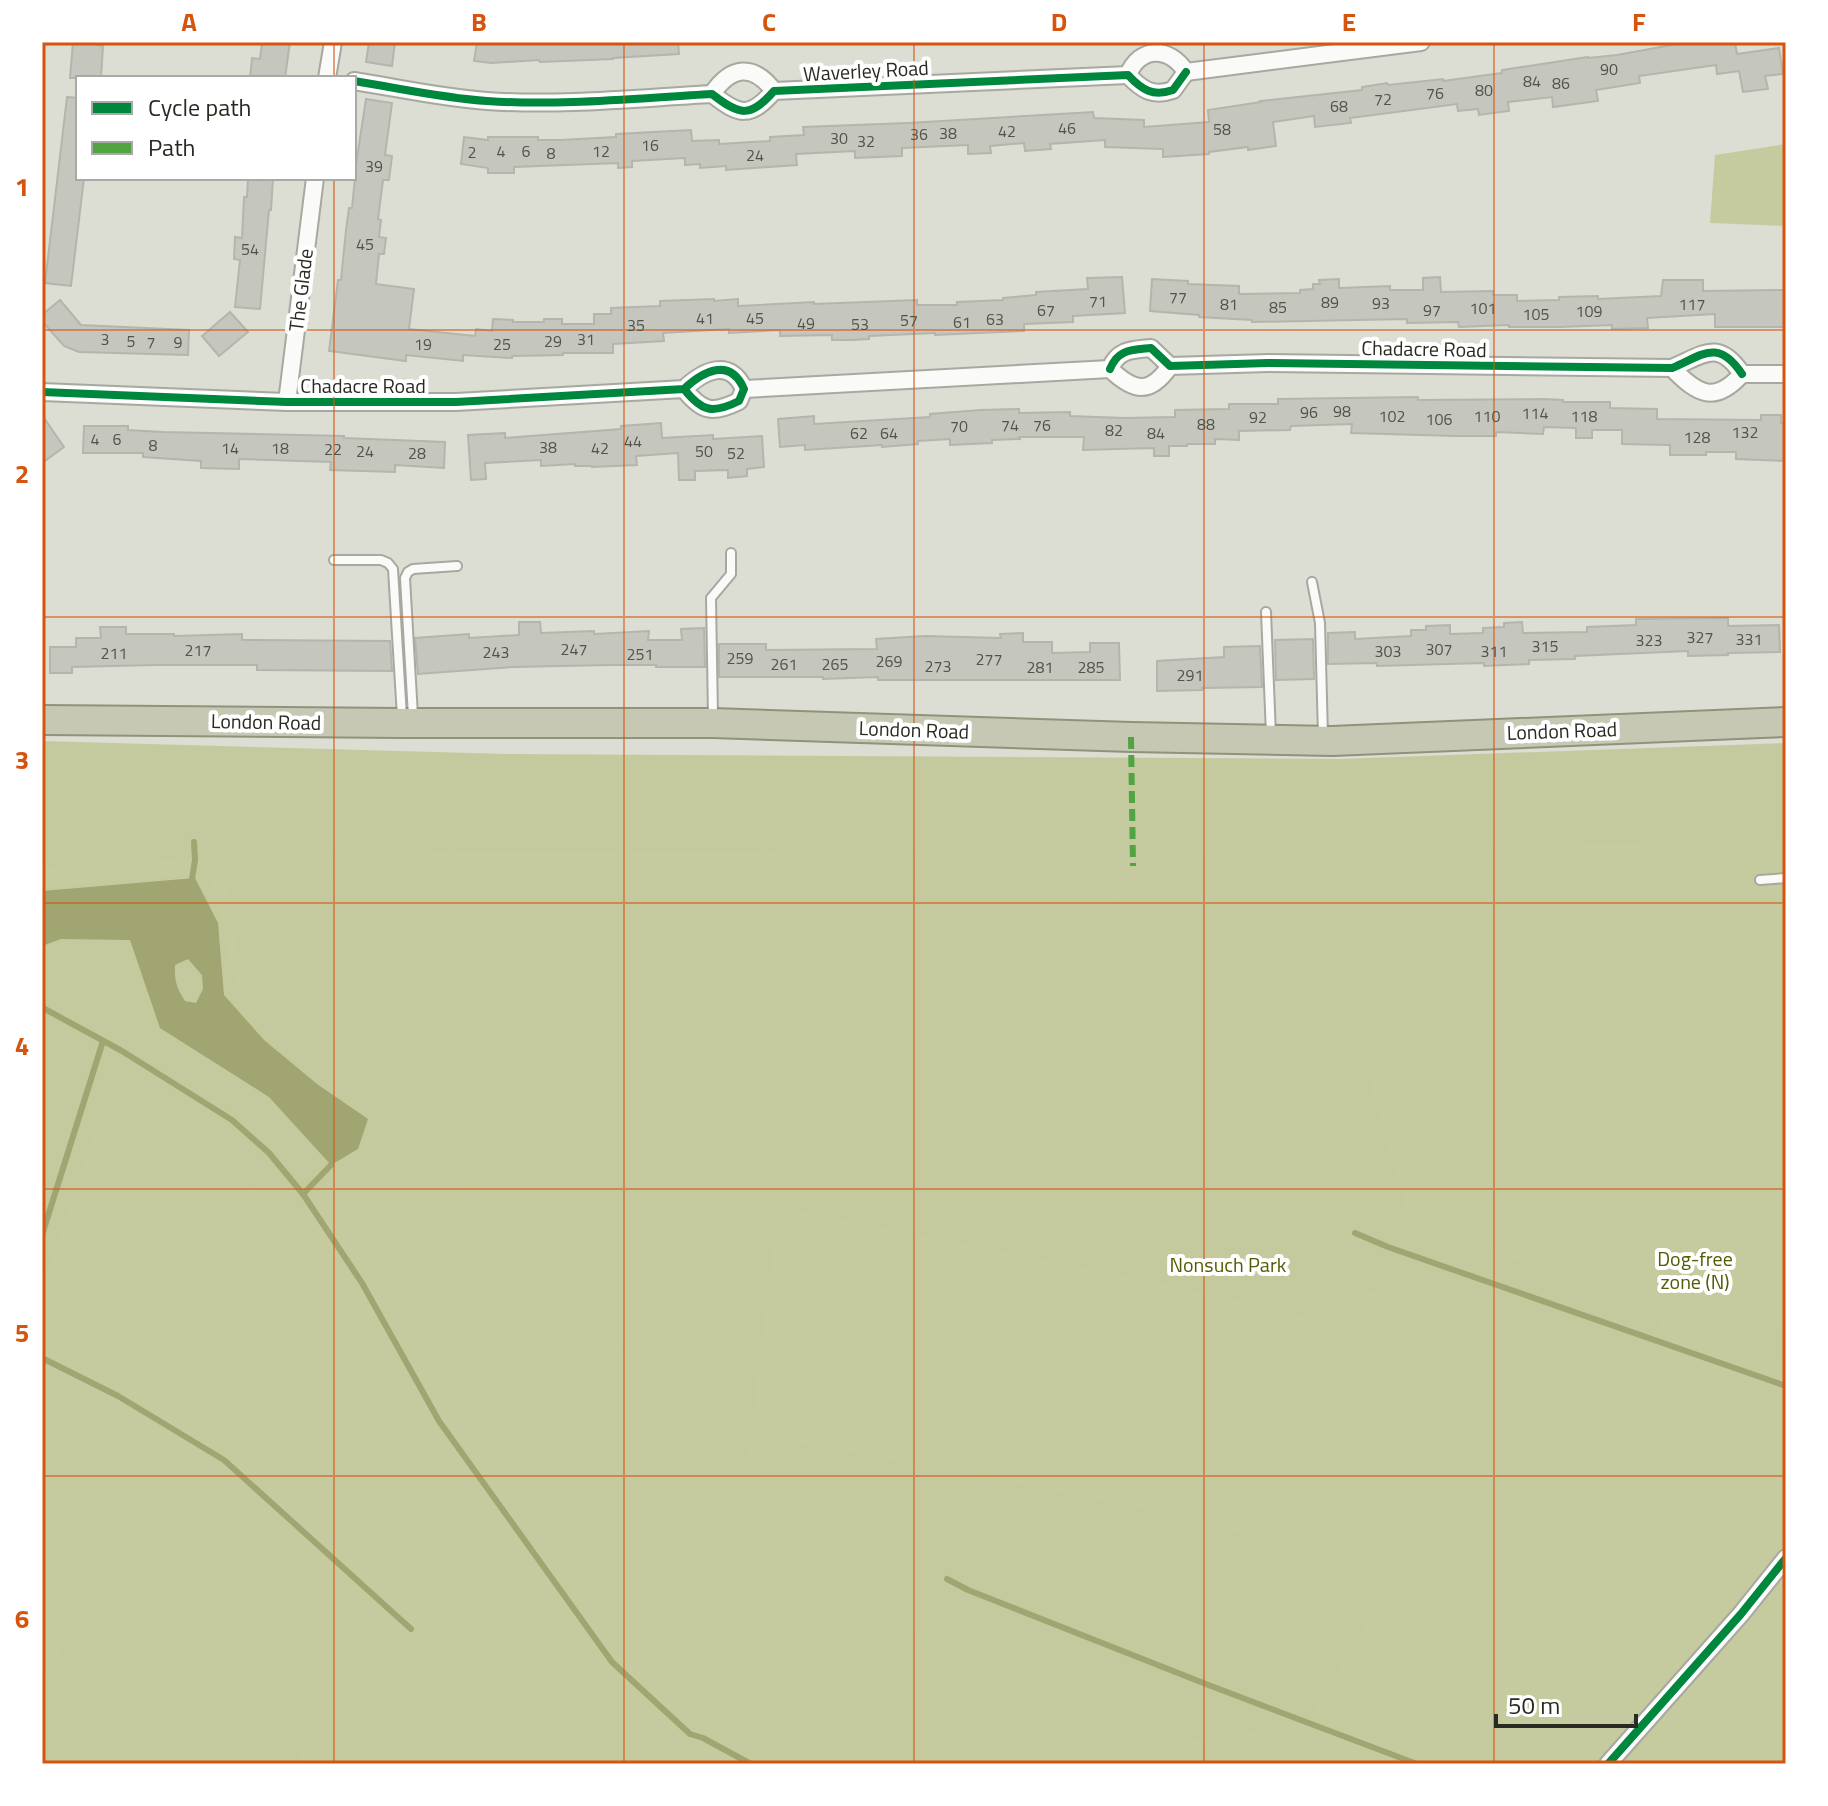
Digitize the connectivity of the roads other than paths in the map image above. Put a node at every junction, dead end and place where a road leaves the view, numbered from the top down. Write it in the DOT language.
graph roads {
  1 [pos="333,42"];
  2 [pos="1421,42"];
  3 [pos="1186,72"];
  4 [pos="1128,75"];
  5 [pos="331,76"];
  6 [pos="356,81"];
  7 [pos="774,91"];
  8 [pos="712,94"];
  9 [pos="315,180"];
  10 [pos="1170,366"];
  11 [pos="1672,368"];
  12 [pos="1110,369"];
  13 [pos="1742,374"];
  14 [pos="1786,374"];
  15 [pos="684,389"];
  16 [pos="744,389"];
  17 [pos="42,392"];
  18 [pos="287,402"];
  19 [pos="731,553"];
  20 [pos="334,560"];
  21 [pos="457,566"];
  22 [pos="1312,582"];
  23 [pos="1266,612"];
  24 [pos="42,720"];
  25 [pos="1786,722"];
  26 [pos="408,723"];
  27 [pos="713,723"];
  28 [pos="1271,739"];
  29 [pos="1323,740"];
  30 [pos="1786,878"];
  31 [pos="1760,880"];
  32 [pos="1786,1558"];
  33 [pos="1608,1764"];
  1 -- 5 [label="street"];
  2 -- 3 [label="street"];
  3 -- 4 [label="street"];
  3 -- 4 [label="street"];
  4 -- 7 [label="street, Waverley Road"];
  6 -- 8 [label="street, Waverley Road"];
  7 -- 8 [label="street, Waverley Road"];
  7 -- 8 [label="street"];
  9 -- 18 [label="street, The Glade"];
  10 -- 11 [label="street, Chadacre Road"];
  10 -- 12 [label="street"];
  10 -- 12 [label="street, Chadacre Road"];
  11 -- 13 [label="street, Chadacre Road"];
  11 -- 13 [label="street"];
  12 -- 16 [label="street"];
  13 -- 14 [label="street"];
  15 -- 16 [label="street, Chadacre Road"];
  15 -- 16 [label="street"];
  15 -- 18 [label="street, Chadacre Road"];
  17 -- 18 [label="street, Chadacre Road"];
  19 -- 27 [label="lane"];
  20 -- 26 [label="lane"];
  21 -- 26 [label="lane"];
  22 -- 29 [label="lane"];
  23 -- 28 [label="lane"];
  24 -- 26 [label="highway, London Road"];
  25 -- 29 [label="highway, London Road"];
  26 -- 27 [label="highway, London Road"];
  27 -- 28 [label="highway, London Road"];
  28 -- 29 [label="highway, London Road"];
  30 -- 31 [label="lane"];
  32 -- 33 [label="street"];
}
